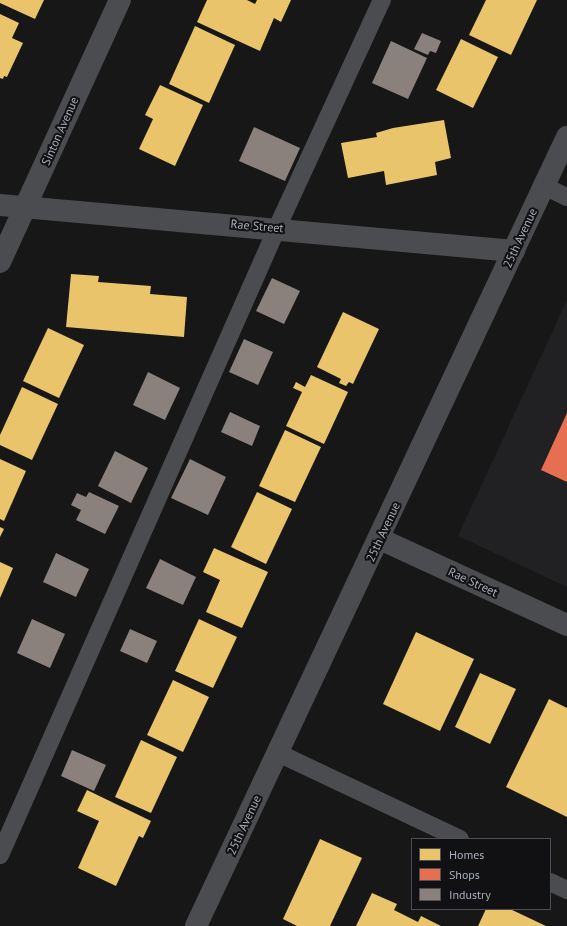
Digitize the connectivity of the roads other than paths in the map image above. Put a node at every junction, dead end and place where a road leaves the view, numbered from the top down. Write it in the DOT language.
graph roads {
  1 [pos="120,0"];
  2 [pos="382,0"];
  3 [pos="567,137"];
  4 [pos="544,186"];
  5 [pos="567,197"];
  6 [pos="0,205"];
  7 [pos="26,207"];
  8 [pos="277,228"];
  9 [pos="514,251"];
  10 [pos="0,262"];
  11 [pos="380,538"];
  12 [pos="567,625"];
  13 [pos="278,753"];
  14 [pos="458,838"];
  15 [pos="0,855"];
  16 [pos="551,882"];
  17 [pos="567,890"];
  18 [pos="196,926"];
  1 -- 7 [label="street, Sinton Avenue"];
  2 -- 8 [label="lane"];
  3 -- 4 [label="street, 25th Avenue"];
  4 -- 5 [label="lane"];
  4 -- 9 [label="street, 25th Avenue"];
  6 -- 7 [label="street, Rae Street"];
  7 -- 8 [label="street, Rae Street"];
  7 -- 10 [label="street, Sinton Avenue"];
  8 -- 9 [label="street, Rae Street"];
  8 -- 15 [label="lane"];
  9 -- 11 [label="street, 25th Avenue"];
  11 -- 12 [label="street, Rae Street"];
  11 -- 13 [label="street, 25th Avenue"];
  13 -- 14 [label="lane"];
  13 -- 18 [label="street, 25th Avenue"];
  16 -- 17 [label="lane"];
}
